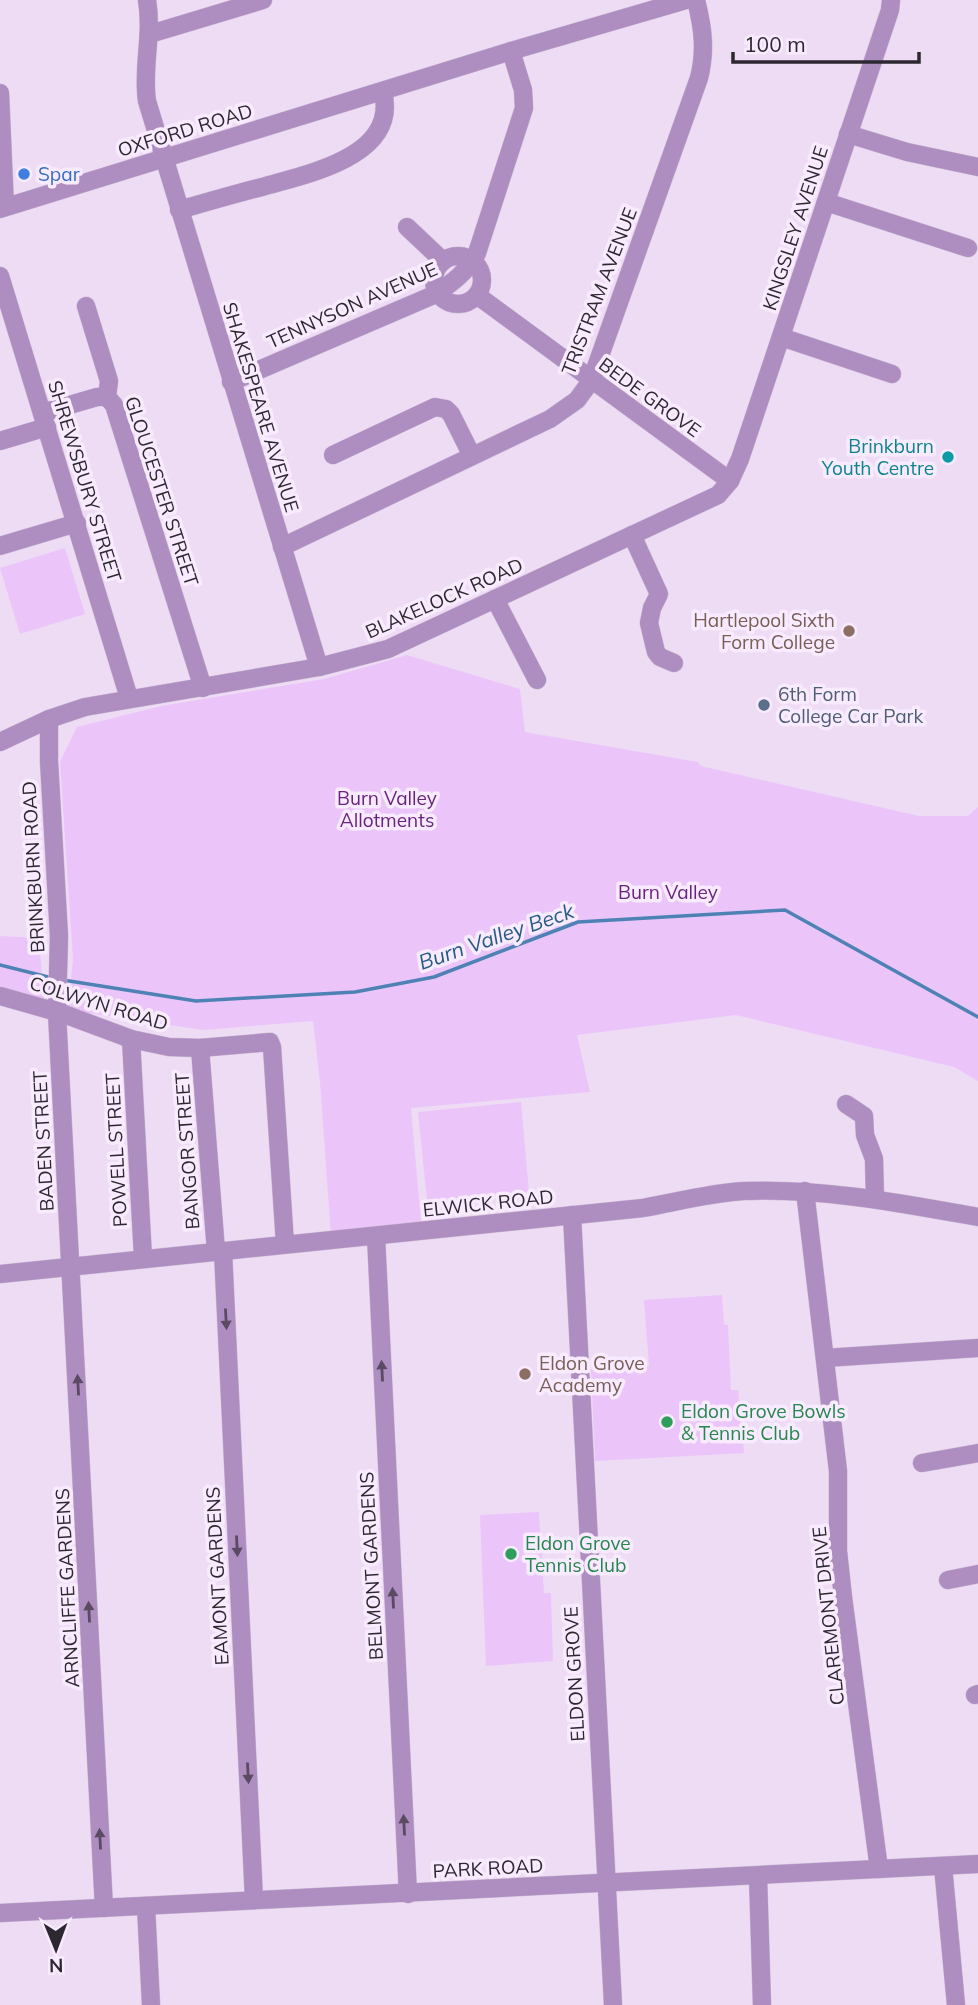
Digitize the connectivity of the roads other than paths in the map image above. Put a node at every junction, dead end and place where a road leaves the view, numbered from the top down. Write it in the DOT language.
graph roads {
  1 [pos="147,0"];
  2 [pos="263,0"];
  3 [pos="686,0"];
  4 [pos="696,0"];
  5 [pos="893,3"];
  6 [pos="150,34"];
  7 [pos="511,51"];
  8 [pos="383,92"];
  9 [pos="0,93"];
  10 [pos="848,134"];
  11 [pos="164,158"];
  12 [pos="978,167"];
  13 [pos="826,202"];
  14 [pos="3,208"];
  15 [pos="179,210"];
  16 [pos="407,227"];
  17 [pos="968,249"];
  18 [pos="443,261"];
  19 [pos="473,261"];
  20 [pos="0,276"];
  21 [pos="436,293"];
  22 [pos="478,296"];
  23 [pos="86,306"];
  24 [pos="781,337"];
  25 [pos="892,374"];
  26 [pos="591,381"];
  27 [pos="231,382"];
  28 [pos="107,397"];
  29 [pos="45,420"];
  30 [pos="0,441"];
  31 [pos="333,455"];
  32 [pos="472,456"];
  33 [pos="740,460"];
  34 [pos="730,481"];
  35 [pos="76,523"];
  36 [pos="632,535"];
  37 [pos="0,546"];
  38 [pos="282,548"];
  39 [pos="495,599"];
  40 [pos="674,663"];
  41 [pos="319,667"];
  42 [pos="537,680"];
  43 [pos="203,688"];
  44 [pos="129,698"];
  45 [pos="49,719"];
  46 [pos="0,742"];
  47 [pos="0,996"];
  48 [pos="57,1013"];
  49 [pos="131,1039"];
  50 [pos="200,1048"];
  51 [pos="846,1104"];
  52 [pos="806,1191"];
  53 [pos="875,1199"];
  54 [pos="572,1215"];
  55 [pos="978,1217"];
  56 [pos="376,1236"];
  57 [pos="285,1244"];
  58 [pos="219,1251"];
  59 [pos="143,1258"];
  60 [pos="72,1267"];
  61 [pos="0,1274"];
  62 [pos="978,1348"];
  63 [pos="825,1358"];
  64 [pos="978,1453"];
  65 [pos="922,1463"];
  66 [pos="978,1574"];
  67 [pos="948,1580"];
  68 [pos="978,1864"];
  69 [pos="943,1866"];
  70 [pos="879,1869"];
  71 [pos="758,1876"];
  72 [pos="606,1883"];
  73 [pos="408,1894"];
  74 [pos="254,1900"];
  75 [pos="146,1906"];
  76 [pos="104,1908"];
  77 [pos="0,1913"];
  78 [pos="151,2005"];
  79 [pos="613,2005"];
  80 [pos="762,2005"];
  81 [pos="956,2005"];
  1 -- 6 [label="street, SHAKESPEARE AVENUE"];
  2 -- 6 [label="street"];
  3 -- 7 [label="street, OXFORD ROAD"];
  4 -- 26 [label="street, TRISTRAM AVENUE"];
  5 -- 10 [label="street, KINGSLEY AVENUE"];
  6 -- 11 [label="street, SHAKESPEARE AVENUE"];
  7 -- 8 [label="street, OXFORD ROAD"];
  7 -- 19 [label="street, TENNYSON AVENUE"];
  8 -- 11 [label="street, OXFORD ROAD"];
  8 -- 15 [label="street"];
  9 -- 14 [label="street"];
  10 -- 12 [label="street"];
  10 -- 13 [label="street, KINGSLEY AVENUE"];
  11 -- 14 [label="street, OXFORD ROAD"];
  11 -- 15 [label="street, SHAKESPEARE AVENUE"];
  13 -- 17 [label="street"];
  13 -- 24 [label="street, KINGSLEY AVENUE"];
  15 -- 27 [label="street, SHAKESPEARE AVENUE"];
  16 -- 18 [label="street"];
  18 -- 19 [label="street"];
  18 -- 21 [label="street"];
  19 -- 21 [label="street, TENNYSON AVENUE"];
  19 -- 22 [label="street"];
  20 -- 29 [label="street, SHREWSBURY STREET"];
  21 -- 22 [label="street"];
  21 -- 27 [label="street, TENNYSON AVENUE"];
  22 -- 26 [label="street, BEDE GROVE"];
  23 -- 28 [label="street, GLOUCESTER STREET"];
  24 -- 25 [label="street"];
  24 -- 33 [label="street, KINGSLEY AVENUE"];
  26 -- 32 [label="street, TRISTRAM AVENUE"];
  26 -- 34 [label="street, BEDE GROVE"];
  27 -- 38 [label="street, SHAKESPEARE AVENUE"];
  28 -- 29 [label="street"];
  28 -- 43 [label="street, GLOUCESTER STREET"];
  29 -- 30 [label="street"];
  29 -- 35 [label="street, SHREWSBURY STREET"];
  31 -- 32 [label="street"];
  32 -- 38 [label="street, TRISTRAM AVENUE"];
  33 -- 34 [label="street, BLAKELOCK ROAD"];
  34 -- 36 [label="street, BLAKELOCK ROAD"];
  35 -- 37 [label="street"];
  35 -- 44 [label="street, SHREWSBURY STREET"];
  36 -- 39 [label="street, BLAKELOCK ROAD"];
  36 -- 40 [label="street"];
  38 -- 41 [label="street, SHAKESPEARE AVENUE"];
  39 -- 41 [label="street, BLAKELOCK ROAD"];
  39 -- 42 [label="street"];
  41 -- 43 [label="street, BLAKELOCK ROAD"];
  43 -- 44 [label="street, BLAKELOCK ROAD"];
  44 -- 45 [label="street, BLAKELOCK ROAD"];
  45 -- 46 [label="street, BLAKELOCK ROAD"];
  45 -- 48 [label="street, BRINKBURN ROAD"];
  47 -- 48 [label="street, COLWYN ROAD"];
  48 -- 49 [label="street, COLWYN ROAD"];
  48 -- 60 [label="street, BADEN STREET"];
  49 -- 50 [label="street, COLWYN ROAD"];
  49 -- 59 [label="street, POWELL STREET"];
  50 -- 57 [label="street, COLWYN ROAD"];
  50 -- 58 [label="street, BANGOR STREET"];
  51 -- 53 [label="street"];
  52 -- 53 [label="street, ELWICK ROAD"];
  52 -- 54 [label="street, ELWICK ROAD"];
  52 -- 63 [label="street, CLAREMONT DRIVE"];
  53 -- 55 [label="street, ELWICK ROAD"];
  54 -- 56 [label="street, ELWICK ROAD"];
  54 -- 72 [label="street, ELDON GROVE"];
  56 -- 57 [label="street, ELWICK ROAD"];
  73 -- 56 [label="street, BELMONT GARDENS, one-way"];
  57 -- 58 [label="street, ELWICK ROAD"];
  58 -- 59 [label="street, ELWICK ROAD"];
  58 -- 74 [label="street, EAMONT GARDENS, one-way"];
  59 -- 60 [label="street, ELWICK ROAD"];
  60 -- 61 [label="street, ELWICK ROAD"];
  76 -- 60 [label="street, ARNCLIFFE GARDENS, one-way"];
  62 -- 63 [label="street"];
  63 -- 70 [label="street, CLAREMONT DRIVE"];
  64 -- 65 [label="street"];
  66 -- 67 [label="street"];
  68 -- 69 [label="street, PARK ROAD"];
  69 -- 70 [label="street, PARK ROAD"];
  69 -- 81 [label="street"];
  70 -- 71 [label="street, PARK ROAD"];
  71 -- 72 [label="street, PARK ROAD"];
  71 -- 80 [label="street"];
  72 -- 73 [label="street, PARK ROAD"];
  72 -- 79 [label="street, ELDON GROVE"];
  73 -- 74 [label="street, PARK ROAD"];
  74 -- 75 [label="street, PARK ROAD"];
  75 -- 76 [label="street, PARK ROAD"];
  75 -- 78 [label="street"];
  76 -- 77 [label="street, PARK ROAD"];
}
